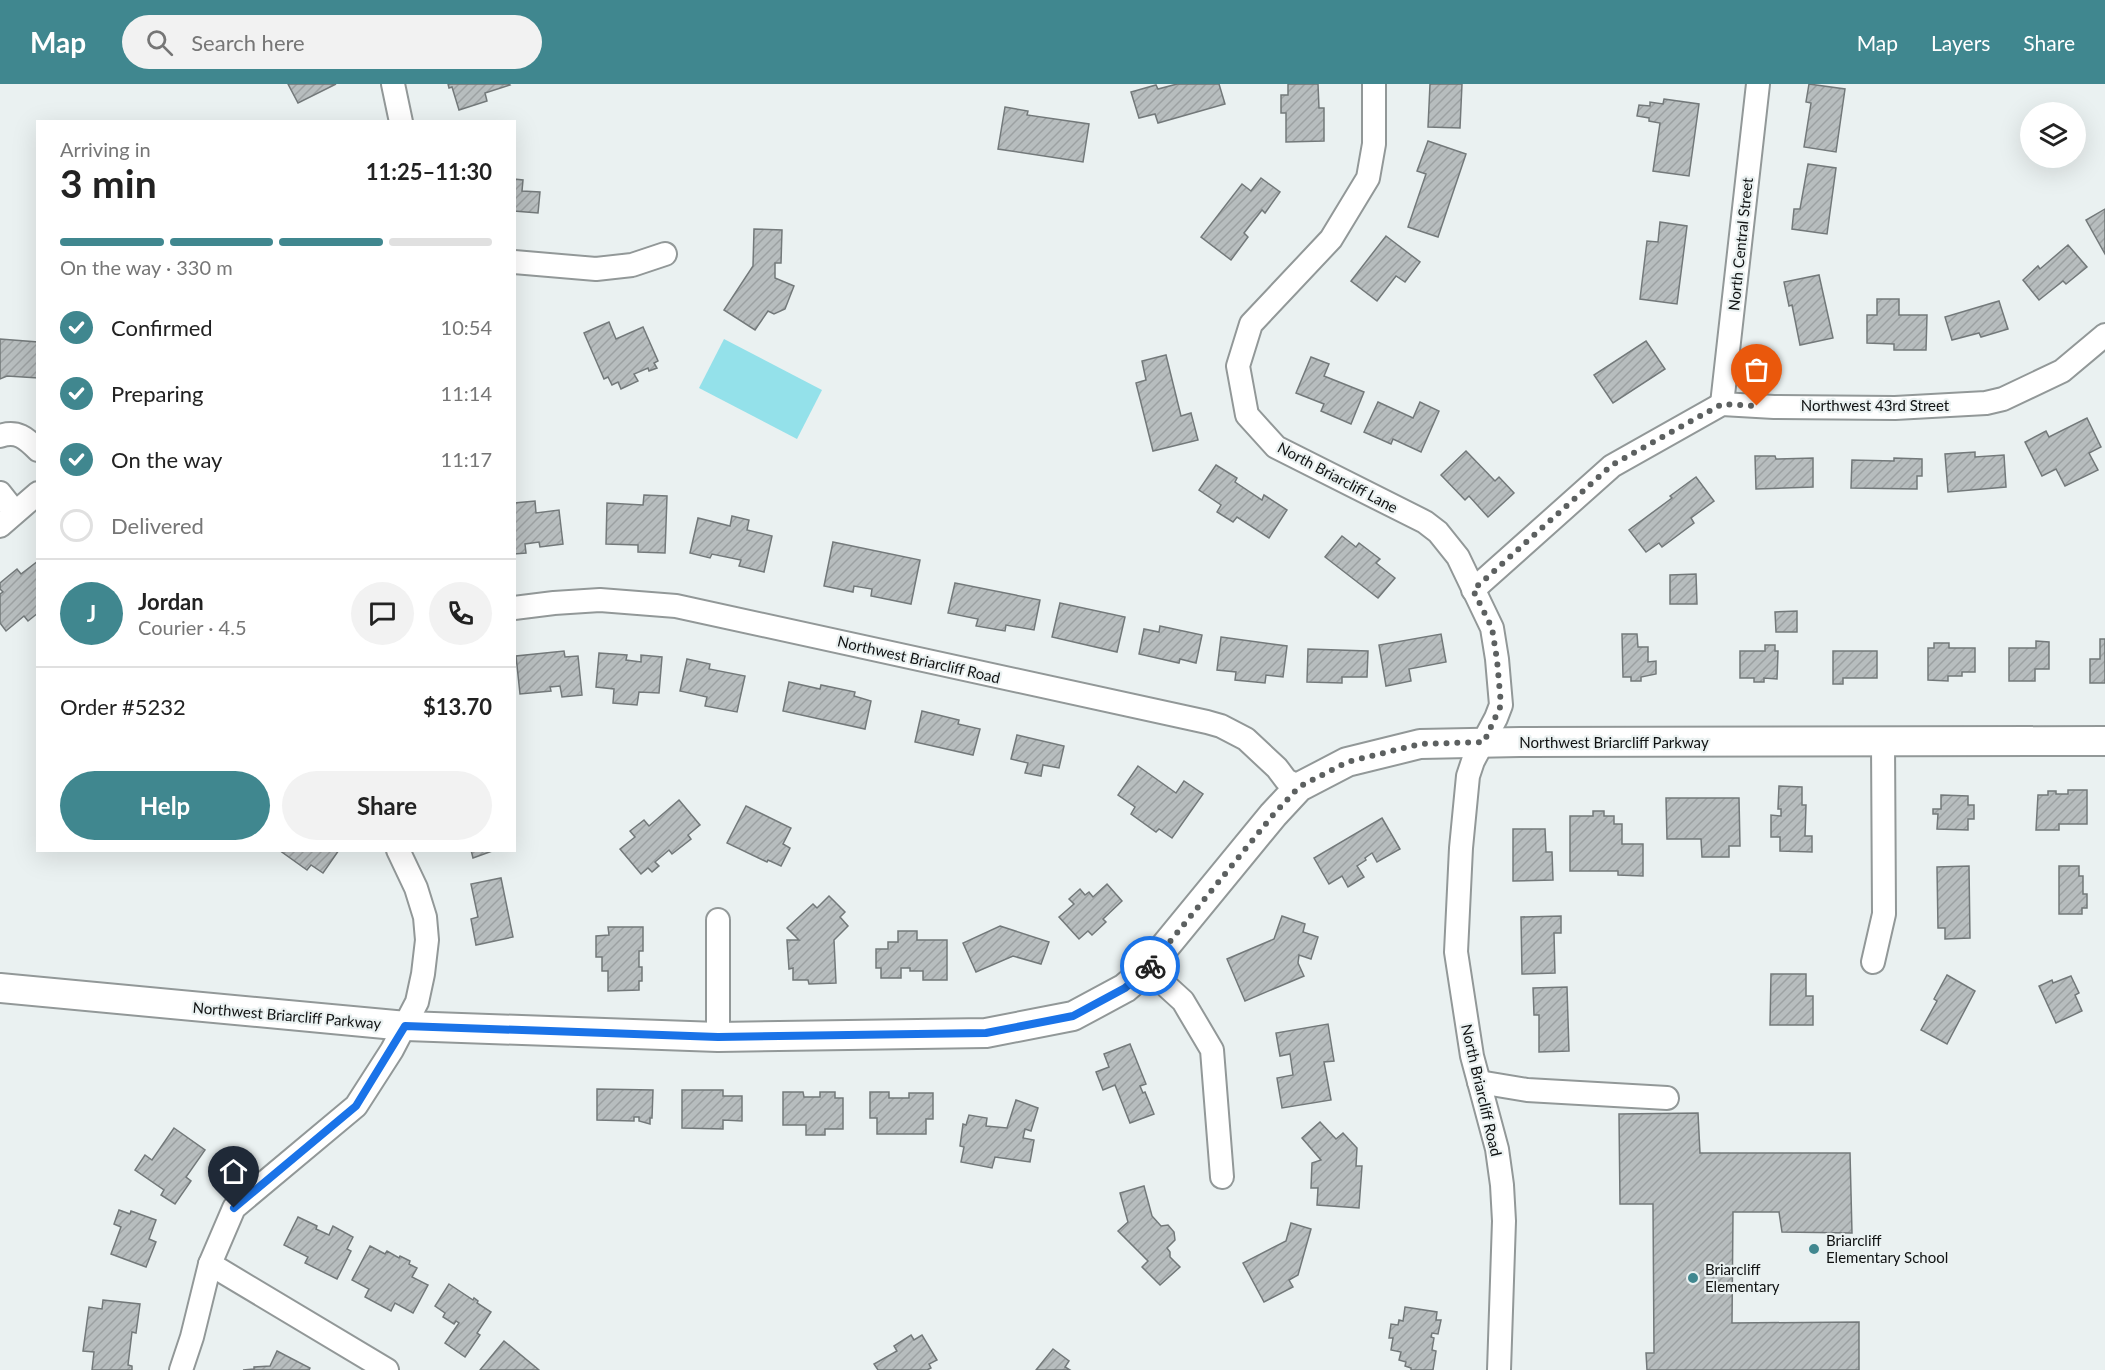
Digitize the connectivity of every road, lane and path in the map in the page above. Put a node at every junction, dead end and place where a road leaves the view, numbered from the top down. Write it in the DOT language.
graph roads {
  1 [pos="393,84"];
  2 [pos="1374,84"];
  3 [pos="1758,84"];
  4 [pos="401,120"];
  5 [pos="665,254"];
  6 [pos="516,262"];
  7 [pos="2105,335"];
  8 [pos="1722,404"];
  9 [pos="0,436"];
  10 [pos="36,448"];
  11 [pos="0,493"];
  12 [pos="36,495"];
  13 [pos="7,519"];
  14 [pos="1473,590"];
  15 [pos="516,608"];
  16 [pos="1883,741"];
  17 [pos="2105,741"];
  18 [pos="1484,742"];
  19 [pos="1299,787"];
  20 [pos="399,852"];
  21 [pos="718,920"];
  22 [pos="1873,962"];
  23 [pos="1145,971"];
  24 [pos="0,988"];
  25 [pos="405,1026"];
  26 [pos="718,1037"];
  27 [pos="1479,1082"];
  28 [pos="1667,1098"];
  29 [pos="1222,1177"];
  30 [pos="210,1264"];
  31 [pos="181,1370"];
  32 [pos="387,1370"];
  33 [pos="1499,1370"];
  1 -- 4 [label="street"];
  2 -- 14 [label="street, North Briarcliff Lane"];
  3 -- 8 [label="street, North Central Street"];
  5 -- 6 [label="street"];
  7 -- 8 [label="street, Northwest 43rd Street"];
  8 -- 14 [label="street"];
  9 -- 10 [label="street"];
  11 -- 13 [label="street"];
  12 -- 13 [label="street"];
  14 -- 18 [label="street, North Briarcliff Lane"];
  15 -- 19 [label="street, Northwest Briarcliff Road"];
  16 -- 17 [label="main road, Northwest Briarcliff Parkway"];
  16 -- 18 [label="main road, Northwest Briarcliff Parkway"];
  16 -- 22 [label="street"];
  18 -- 19 [label="main road, Northwest Briarcliff Parkway"];
  18 -- 27 [label="street, North Briarcliff Road"];
  19 -- 23 [label="main road, Northwest Briarcliff Parkway"];
  20 -- 25 [label="street"];
  21 -- 26 [label="street"];
  23 -- 26 [label="main road, Northwest Briarcliff Parkway"];
  23 -- 29 [label="street"];
  24 -- 25 [label="main road, Northwest Briarcliff Parkway"];
  25 -- 26 [label="main road, Northwest Briarcliff Parkway"];
  25 -- 30 [label="street"];
  27 -- 28 [label="street"];
  27 -- 33 [label="street, North Briarcliff Road"];
  30 -- 31 [label="street"];
  30 -- 32 [label="street"];
}
